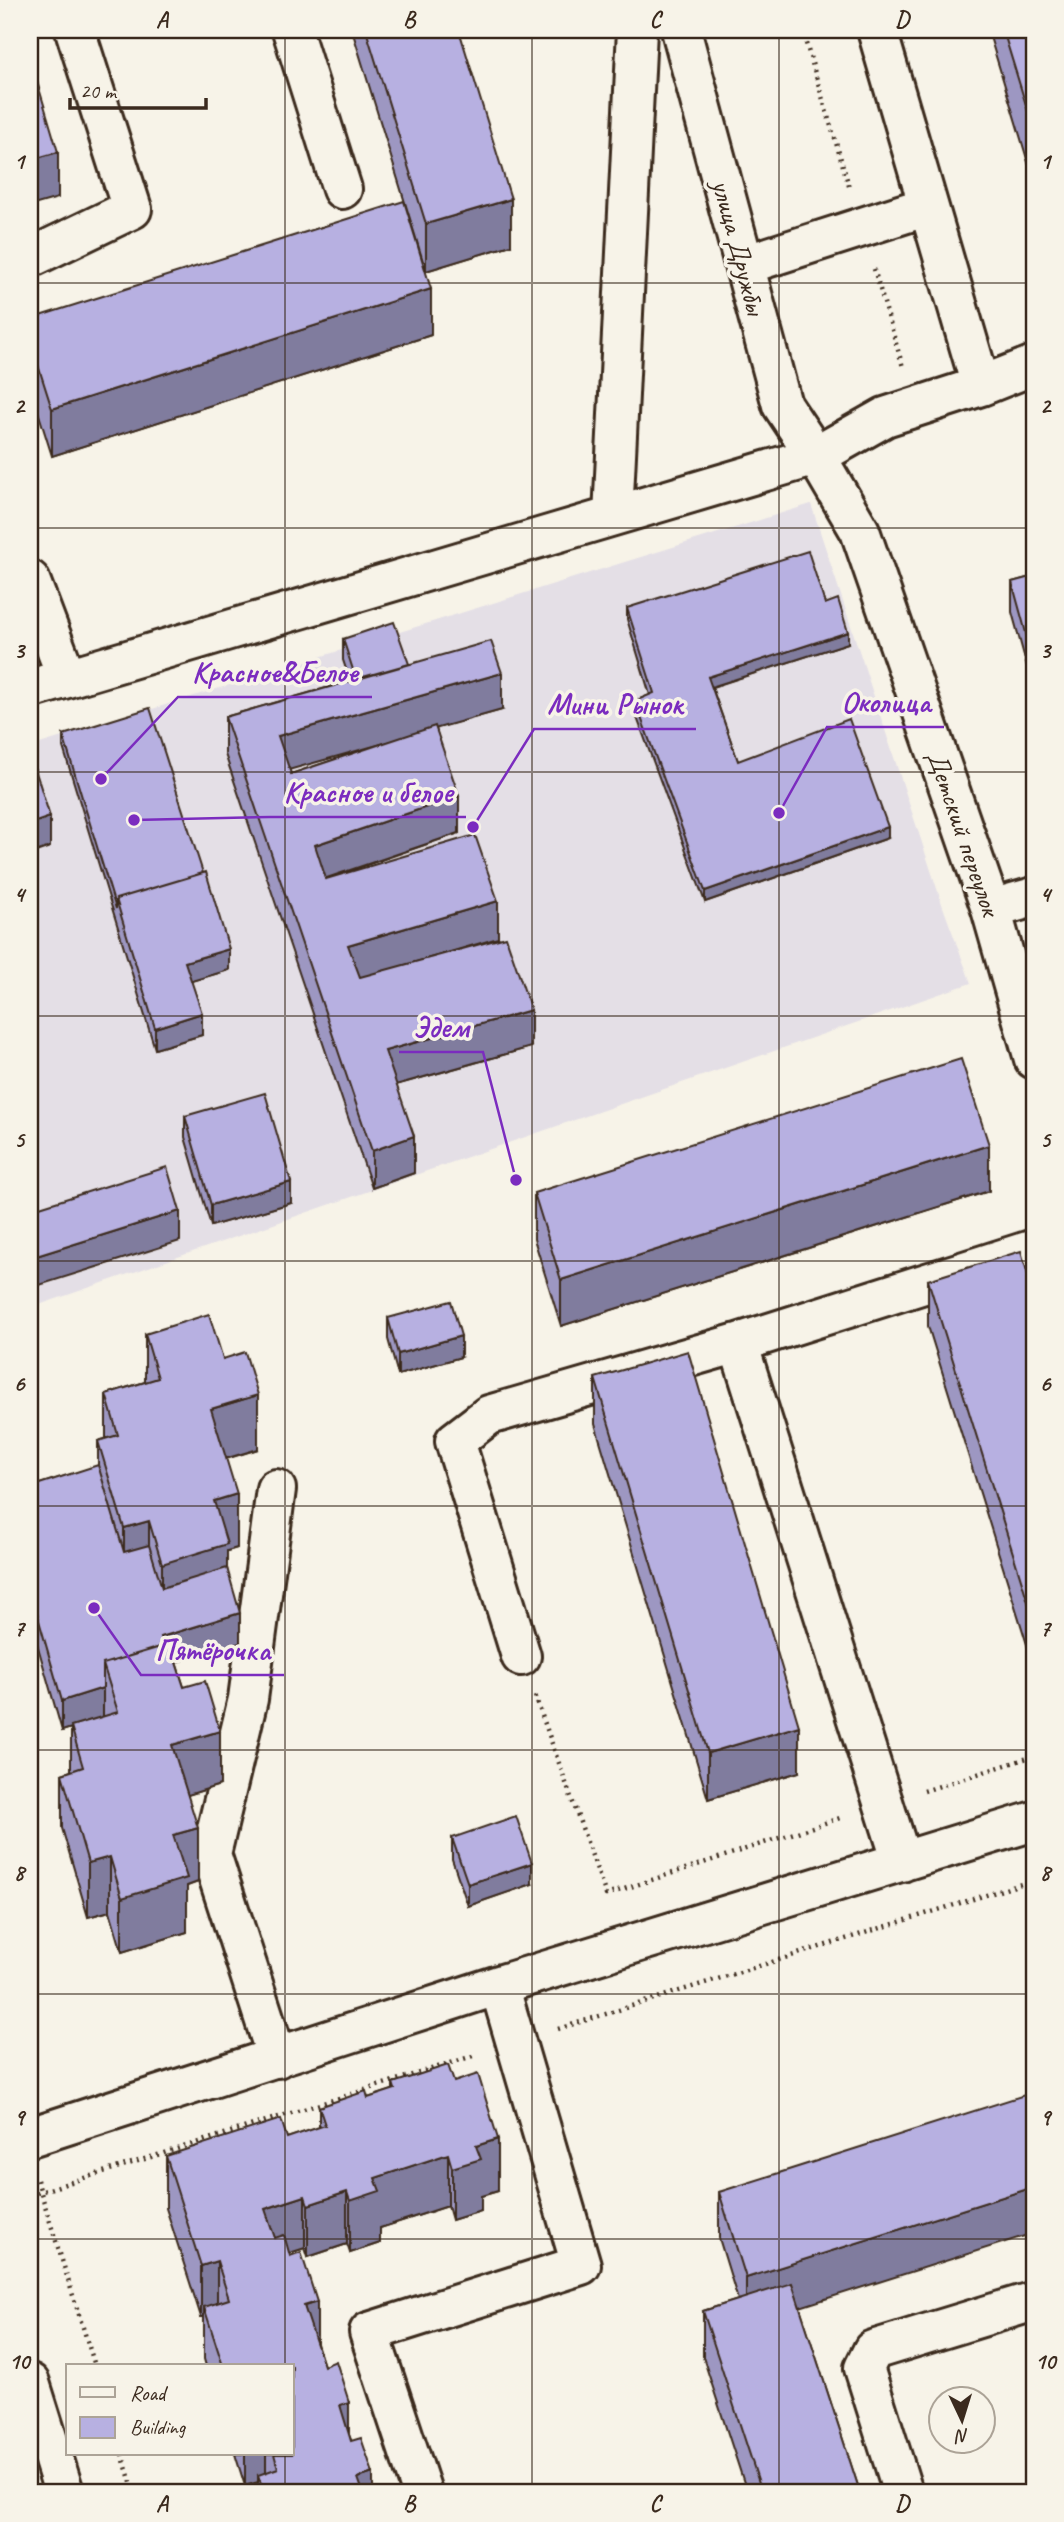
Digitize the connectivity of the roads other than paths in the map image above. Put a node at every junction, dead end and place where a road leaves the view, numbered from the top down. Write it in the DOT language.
graph roads {
  1 [pos="75,30"];
  2 [pos="292,30"];
  3 [pos="637,30"];
  4 [pos="681,30"];
  5 [pos="877,30"];
  6 [pos="342,189"];
  7 [pos="928,206"];
  8 [pos="30,258"];
  9 [pos="744,265"];
  10 [pos="1034,365"];
  11 [pos="981,386"];
  12 [pos="816,456"];
  13 [pos="613,516"];
  14 [pos="30,580"];
  15 [pos="67,678"];
  16 [pos="30,689"];
  17 [pos="1034,897"];
  18 [pos="991,909"];
  19 [pos="1034,1059"];
  20 [pos="1034,1249"];
  21 [pos="738,1343"];
  22 [pos="276,1489"];
  23 [pos="521,1656"];
  24 [pos="1034,1821"];
  25 [pos="902,1862"];
  26 [pos="499,1985"];
  27 [pos="277,2058"];
  28 [pos="32,2153"];
  29 [pos="1034,2301"];
  30 [pos="30,2383"];
  31 [pos="64,2492"];
  32 [pos="422,2492"];
  33 [pos="903,2492"];
  1 -- 8 [label="street"];
  2 -- 6 [label="street"];
  3 -- 13 [label="street"];
  4 -- 9 [label="street, улица Дружбы"];
  5 -- 7 [label="street"];
  7 -- 9 [label="street"];
  7 -- 11 [label="street"];
  9 -- 12 [label="street, улица Дружбы"];
  10 -- 11 [label="street"];
  11 -- 12 [label="street"];
  12 -- 13 [label="street"];
  12 -- 18 [label="street, Детский переулок"];
  13 -- 15 [label="street"];
  14 -- 15 [label="street"];
  15 -- 16 [label="street"];
  17 -- 18 [label="street"];
  18 -- 19 [label="street, Детский переулок"];
  20 -- 21 [label="street"];
  21 -- 23 [label="street"];
  21 -- 25 [label="street"];
  22 -- 27 [label="street"];
  24 -- 25 [label="street"];
  25 -- 26 [label="street"];
  26 -- 27 [label="street"];
  26 -- 32 [label="street"];
  27 -- 28 [label="street"];
  29 -- 33 [label="street"];
  30 -- 31 [label="street"];
}
